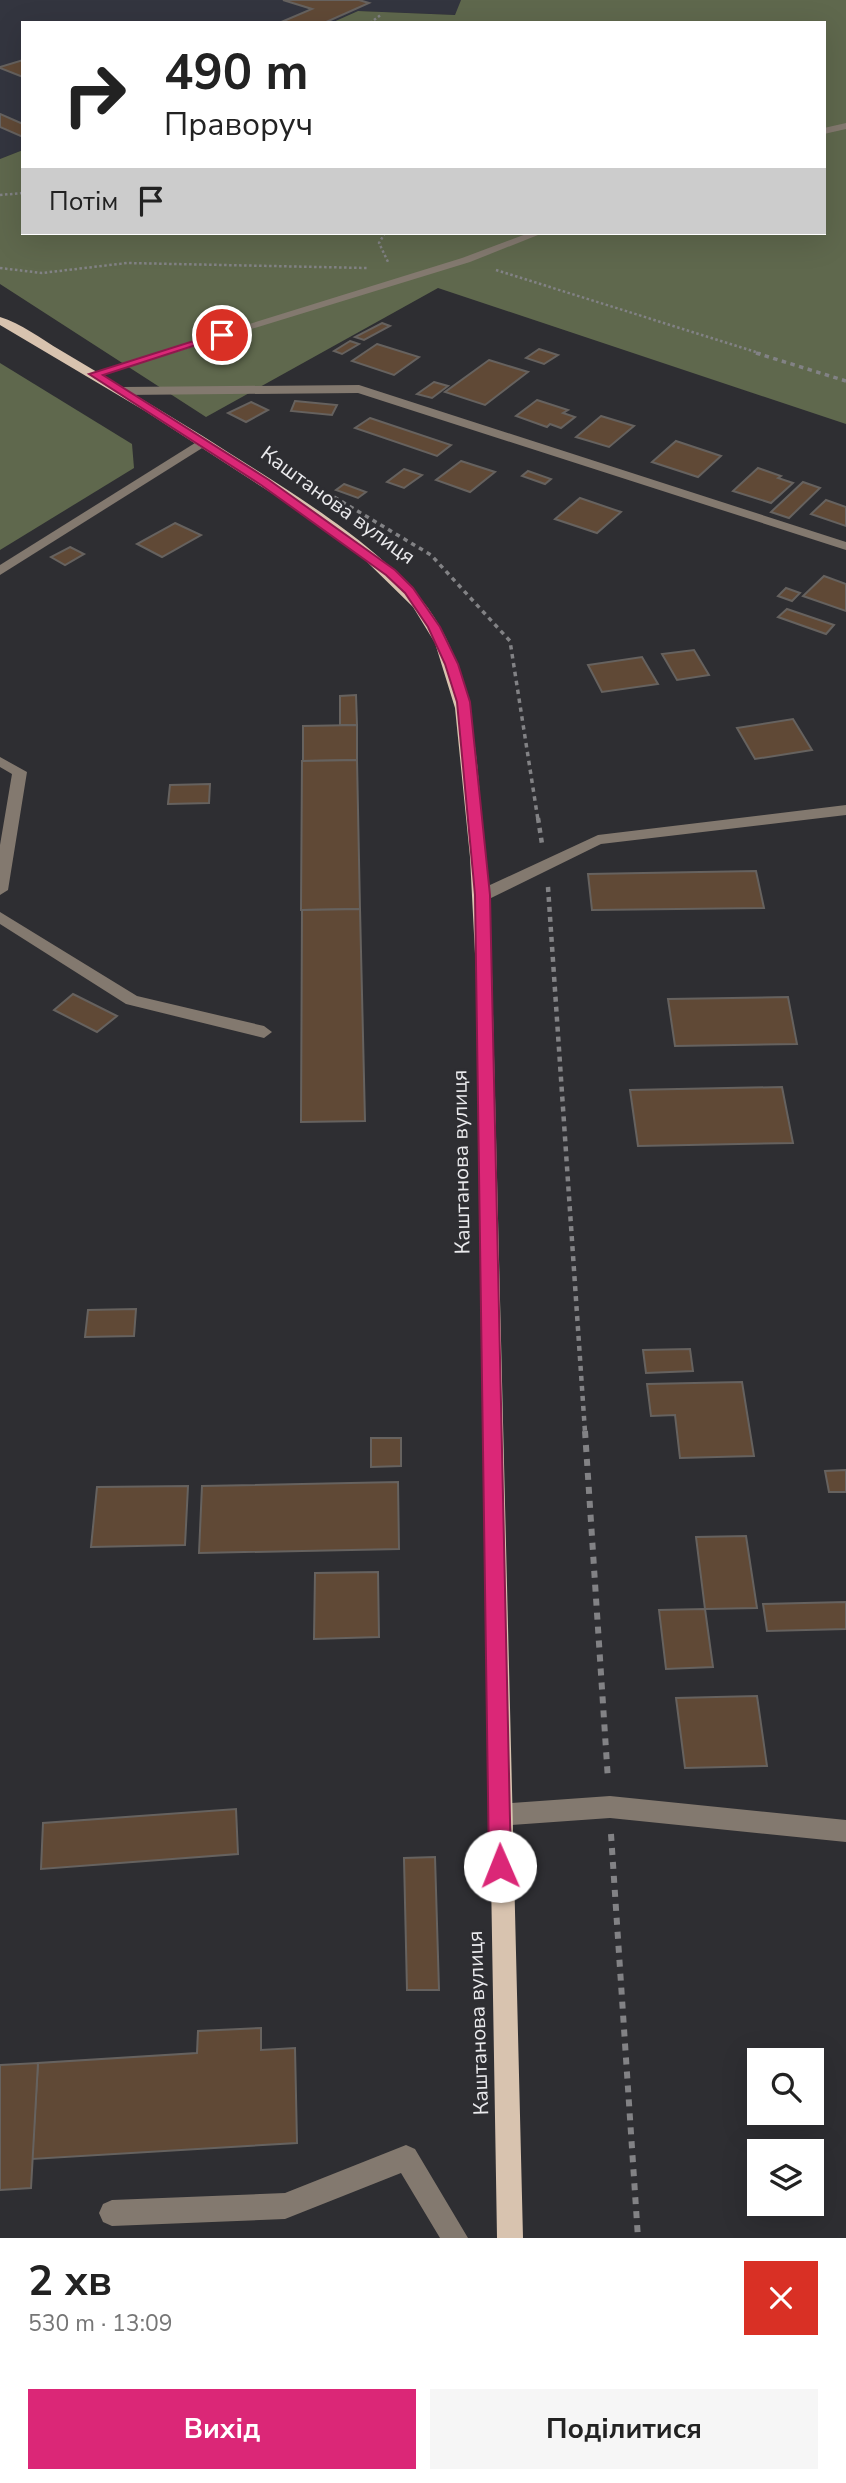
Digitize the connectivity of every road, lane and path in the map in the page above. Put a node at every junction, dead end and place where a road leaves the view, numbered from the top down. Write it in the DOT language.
graph roads {
  1 [pos="382,14"];
  2 [pos="373,21"];
  3 [pos="846,126"];
  4 [pos="826,131"];
  5 [pos="21,193"];
  6 [pos="0,195"];
  7 [pos="383,235"];
  8 [pos="533,235"];
  9 [pos="466,260"];
  10 [pos="0,268"];
  11 [pos="379,269"];
  12 [pos="428,272"];
  13 [pos="0,320"];
  14 [pos="94,374"];
  15 [pos="846,381"];
  16 [pos="123,391"];
  17 [pos="203,442"];
  18 [pos="327,493"];
  19 [pos="846,546"];
  20 [pos="0,571"];
  21 [pos="0,761"];
  22 [pos="846,810"];
  23 [pos="545,865"];
  24 [pos="0,890"];
  25 [pos="483,895"];
  26 [pos="0,917"];
  27 [pos="264,1032"];
  28 [pos="610,1807"];
  29 [pos="499,1815"];
  30 [pos="846,1830"];
  31 [pos="113,2213"];
  32 [pos="455,2238"];
  33 [pos="510,2238"];
  34 [pos="638,2238"];
  1 -- 2 [label="path"];
  3 -- 4 [label="street"];
  5 -- 6 [label="path"];
  7 -- 12 [label="path"];
  8 -- 9 [label="street"];
  9 -- 12 [label="street"];
  9 -- 15 [label="path"];
  10 -- 11 [label="path"];
  12 -- 14 [label="street"];
  13 -- 14 [label="main road, Каштанова вулиця"];
  14 -- 16 [label="main road, Каштанова вулиця"];
  16 -- 17 [label="main road, Каштанова вулиця"];
  16 -- 19 [label="street"];
  17 -- 20 [label="street"];
  17 -- 25 [label="main road, Каштанова вулиця"];
  18 -- 23 [label="path"];
  21 -- 24 [label="street"];
  22 -- 23 [label="street"];
  23 -- 25 [label="street"];
  23 -- 28 [label="path"];
  25 -- 29 [label="main road, Каштанова вулиця"];
  26 -- 27 [label="street"];
  28 -- 29 [label="street"];
  28 -- 30 [label="street"];
  28 -- 34 [label="path"];
  29 -- 33 [label="main road, Каштанова вулиця"];
  31 -- 32 [label="street"];
}
